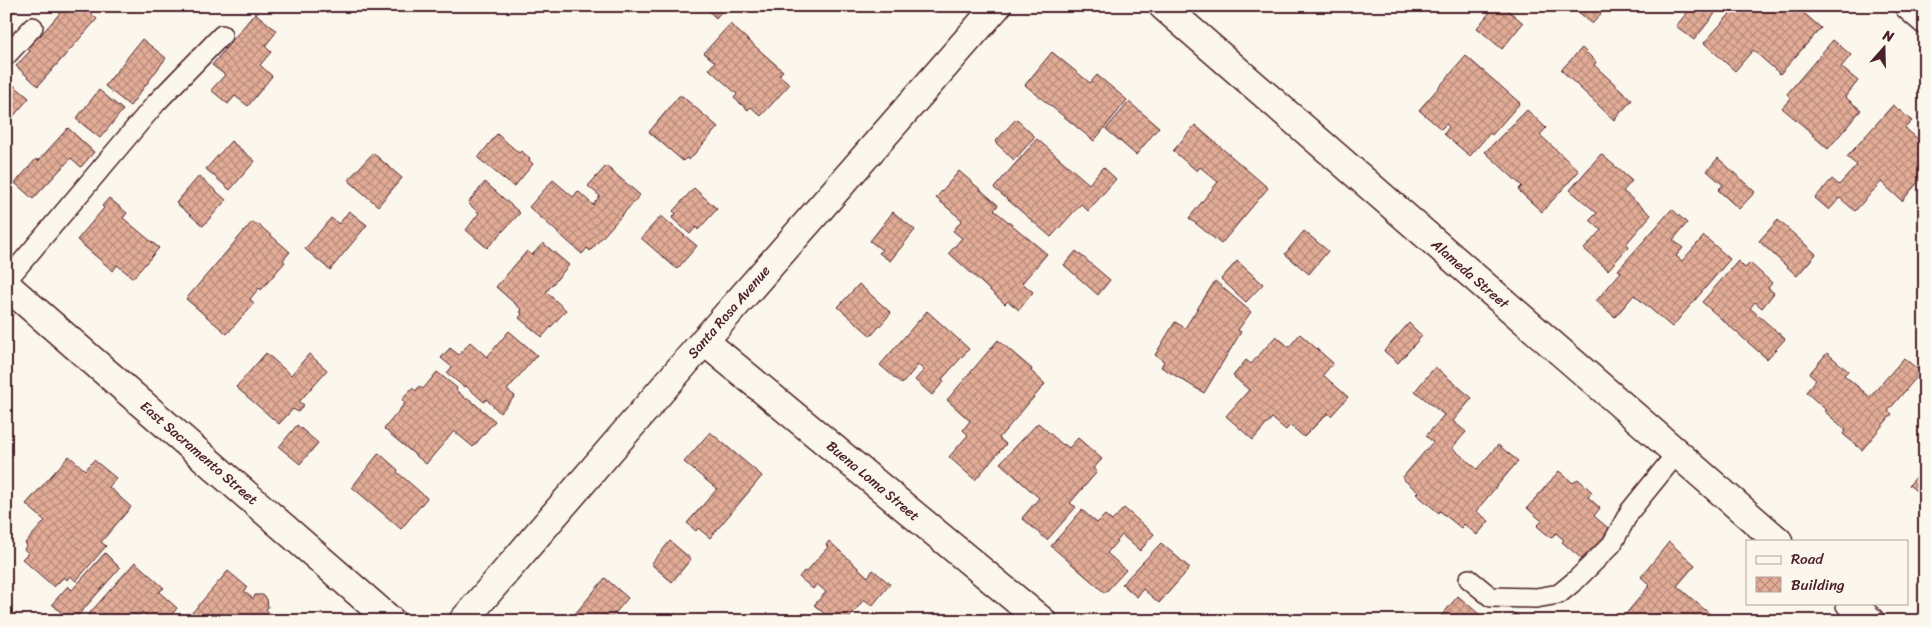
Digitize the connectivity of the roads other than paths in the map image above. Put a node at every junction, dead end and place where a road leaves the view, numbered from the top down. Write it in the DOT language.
graph roads {
  1 [pos="997,6"];
  2 [pos="1162,6"];
  3 [pos="1909,6"];
  4 [pos="1925,20"];
  5 [pos="33,27"];
  6 [pos="222,35"];
  7 [pos="6,56"];
  8 [pos="6,281"];
  9 [pos="6,285"];
  10 [pos="704,341"];
  11 [pos="1677,453"];
  12 [pos="1777,540"];
  13 [pos="1469,580"];
  14 [pos="1851,604"];
  15 [pos="391,621"];
  16 [pos="463,621"];
  17 [pos="1042,621"];
  18 [pos="1870,621"];
  1 -- 10 [label="street, Santa Rosa Avenue"];
  2 -- 11 [label="street, Alameda Street"];
  3 -- 4 [label="street"];
  5 -- 7 [label="lane"];
  6 -- 8 [label="lane"];
  9 -- 15 [label="street, East Sacramento Street"];
  10 -- 16 [label="street, Santa Rosa Avenue"];
  10 -- 17 [label="street, Buena Loma Street"];
  11 -- 12 [label="street, Alameda Street"];
  11 -- 13 [label="lane"];
  14 -- 18 [label="street"];
}
